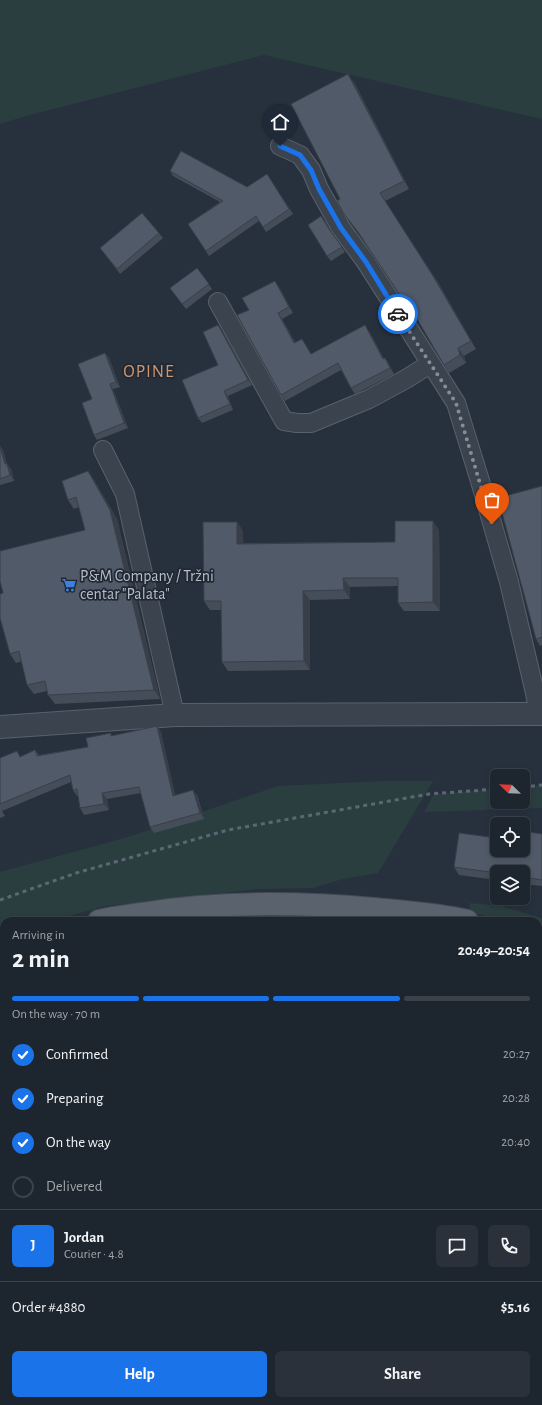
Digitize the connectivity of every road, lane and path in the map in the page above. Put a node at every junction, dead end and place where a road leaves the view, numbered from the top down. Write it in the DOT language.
graph roads {
  1 [pos="280,146"];
  2 [pos="218,302"];
  3 [pos="430,364"];
  4 [pos="103,450"];
  5 [pos="540,714"];
  6 [pos="174,715"];
  7 [pos="0,727"];
  8 [pos="123,917"];
  9 [pos="439,917"];
  1 -- 3 [label="street"];
  2 -- 3 [label="street"];
  3 -- 5 [label="street"];
  4 -- 6 [label="street"];
  5 -- 6 [label="street"];
  6 -- 7 [label="street"];
  8 -- 9 [label="main road"];
}
